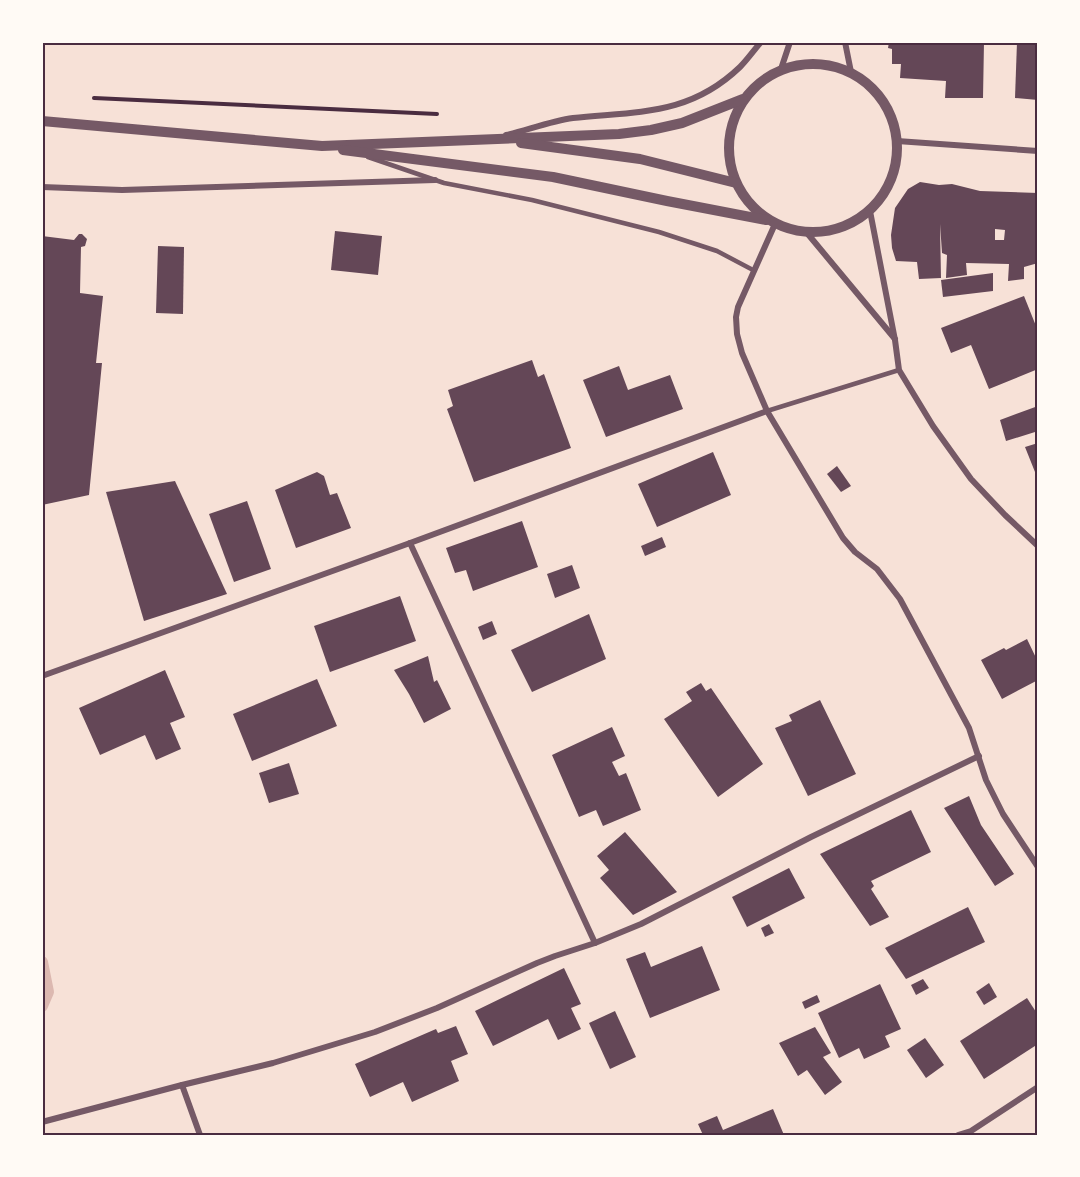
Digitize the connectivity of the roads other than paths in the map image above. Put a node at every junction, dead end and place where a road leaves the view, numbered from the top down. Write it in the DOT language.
graph roads {
  1 [pos="761,42"];
  2 [pos="790,42"];
  3 [pos="845,42"];
  4 [pos="781,69"];
  5 [pos="851,72"];
  6 [pos="743,99"];
  7 [pos="42,121"];
  8 [pos="491,139"];
  9 [pos="897,141"];
  10 [pos="322,146"];
  11 [pos="1038,151"];
  12 [pos="351,152"];
  13 [pos="435,180"];
  14 [pos="736,183"];
  15 [pos="42,187"];
  16 [pos="870,211"];
  17 [pos="772,222"];
  18 [pos="807,233"];
  19 [pos="753,270"];
  20 [pos="895,340"];
  21 [pos="899,370"];
  22 [pos="767,411"];
  23 [pos="410,543"];
  24 [pos="1038,546"];
  25 [pos="42,676"];
  26 [pos="979,756"];
  27 [pos="1038,867"];
  28 [pos="596,943"];
  29 [pos="182,1085"];
  30 [pos="1038,1088"];
  31 [pos="42,1122"];
  32 [pos="200,1135"];
  33 [pos="958,1135"];
  1 -- 8 [label="street"];
  2 -- 4 [label="street"];
  3 -- 5 [label="street"];
  4 -- 5 [label="street"];
  4 -- 6 [label="street"];
  5 -- 9 [label="street"];
  6 -- 8 [label="street"];
  6 -- 14 [label="street"];
  7 -- 10 [label="street"];
  8 -- 10 [label="street"];
  8 -- 14 [label="street"];
  9 -- 11 [label="street"];
  9 -- 16 [label="street"];
  10 -- 12 [label="street"];
  12 -- 13 [label="lane"];
  12 -- 17 [label="street"];
  13 -- 15 [label="street"];
  13 -- 19 [label="lane"];
  14 -- 17 [label="street"];
  16 -- 18 [label="street"];
  16 -- 20 [label="street"];
  17 -- 18 [label="street"];
  17 -- 19 [label="street"];
  18 -- 20 [label="street"];
  19 -- 22 [label="street"];
  20 -- 21 [label="street"];
  21 -- 22 [label="lane"];
  21 -- 24 [label="street"];
  22 -- 23 [label="street"];
  22 -- 26 [label="street"];
  23 -- 25 [label="street"];
  23 -- 28 [label="street"];
  26 -- 27 [label="street"];
  26 -- 28 [label="street"];
  28 -- 29 [label="street"];
  29 -- 31 [label="street"];
  29 -- 32 [label="street"];
  30 -- 33 [label="street"];
}
